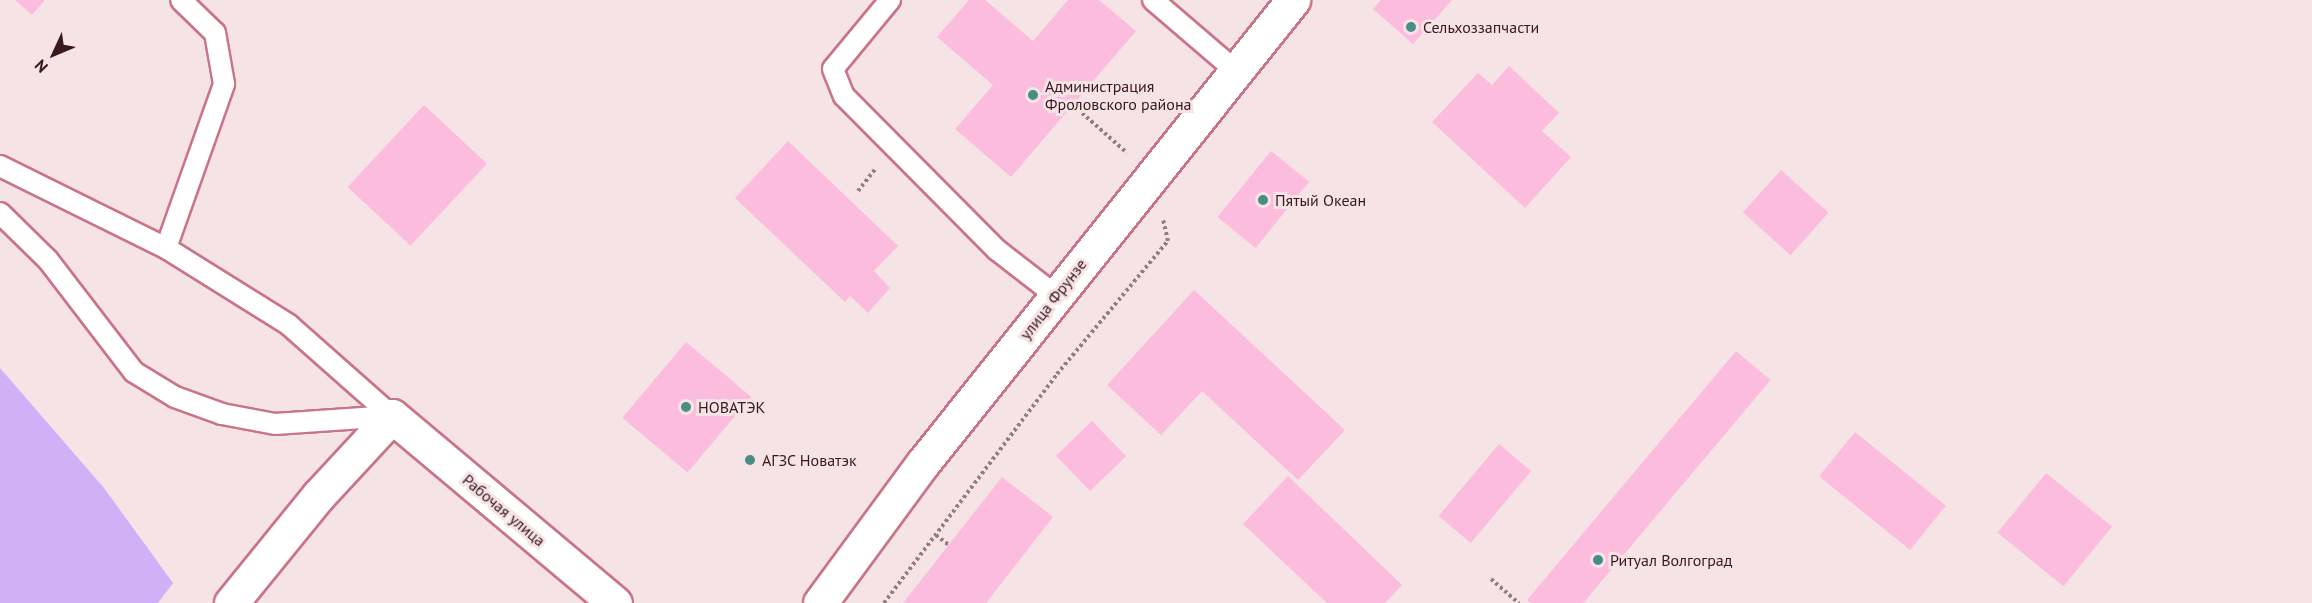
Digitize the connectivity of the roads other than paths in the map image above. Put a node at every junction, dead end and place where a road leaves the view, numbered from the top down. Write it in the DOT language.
graph roads {
  1 [pos="181,0"];
  2 [pos="890,0"];
  3 [pos="1153,0"];
  4 [pos="1293,0"];
  5 [pos="1236,72"];
  6 [pos="0,166"];
  7 [pos="0,213"];
  8 [pos="166,248"];
  9 [pos="1055,295"];
  10 [pos="392,416"];
  11 [pos="231,603"];
  12 [pos="615,603"];
  13 [pos="820,603"];
  1 -- 8 [label="lane"];
  2 -- 9 [label="lane"];
  3 -- 5 [label="lane"];
  4 -- 5 [label="street, улица Фрунзе"];
  5 -- 9 [label="street, улица Фрунзе"];
  6 -- 8 [label="lane"];
  7 -- 10 [label="lane"];
  8 -- 10 [label="lane"];
  9 -- 13 [label="street, улица Фрунзе"];
  10 -- 11 [label="street"];
  10 -- 12 [label="street, Рабочая улица"];
}
